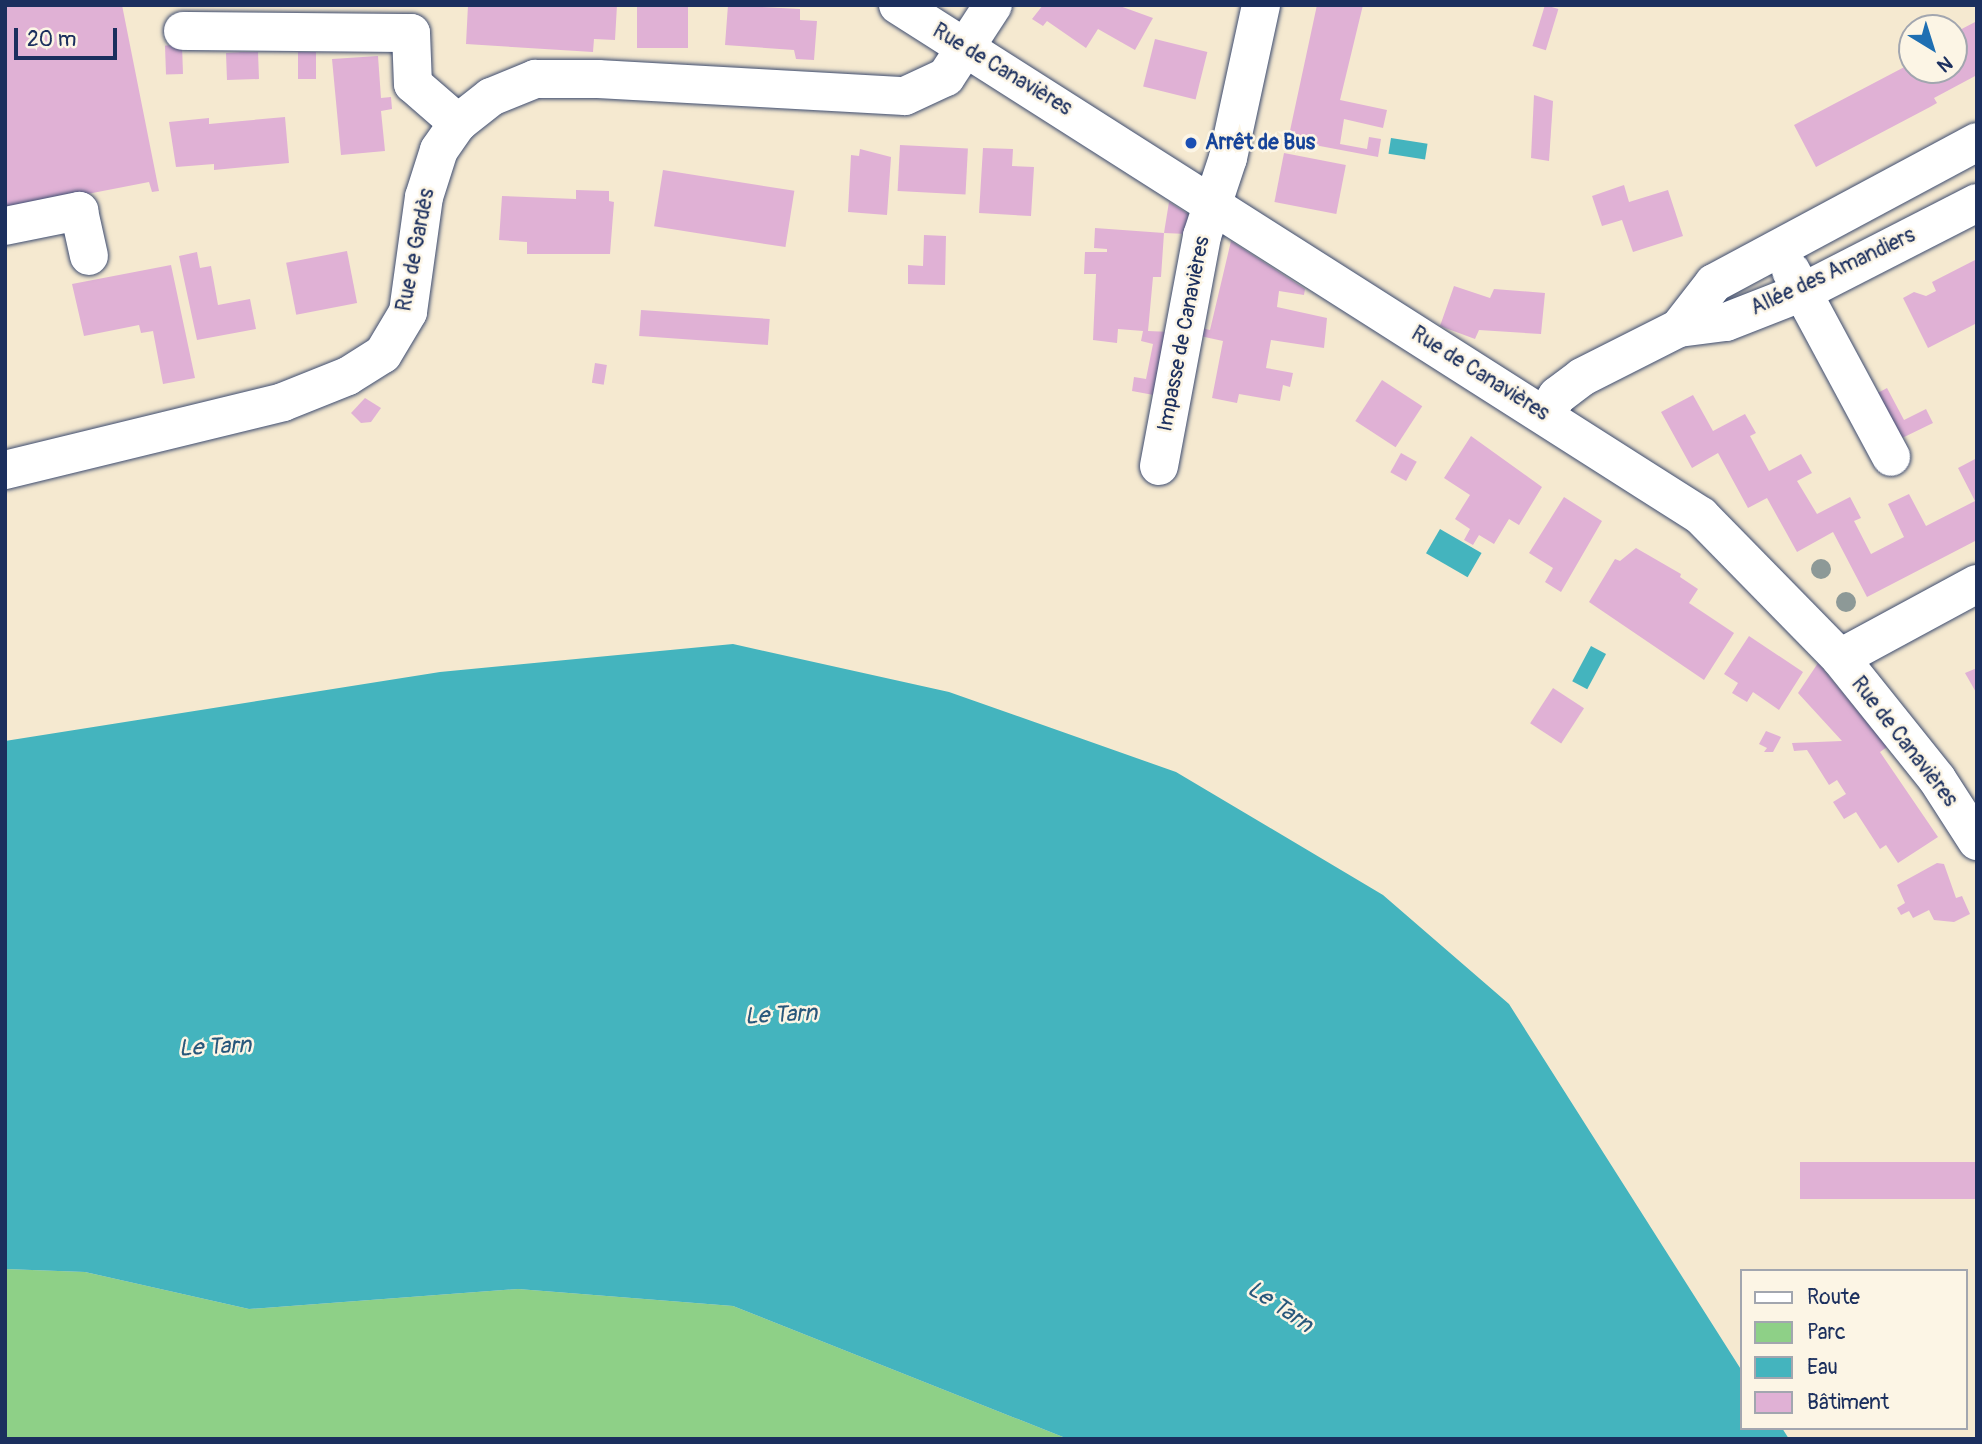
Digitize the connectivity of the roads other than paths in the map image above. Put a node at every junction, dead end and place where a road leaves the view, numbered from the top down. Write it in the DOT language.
graph roads {
  1 [pos="898,5"];
  2 [pos="993,5"];
  3 [pos="1261,5"];
  4 [pos="183,31"];
  5 [pos="968,49"];
  6 [pos="458,123"];
  7 [pos="1977,142"];
  8 [pos="1977,202"];
  9 [pos="1212,203"];
  10 [pos="5,226"];
  11 [pos="1776,250"];
  12 [pos="89,256"];
  13 [pos="1805,290"];
  14 [pos="1679,328"];
  15 [pos="1545,414"];
  16 [pos="1891,457"];
  17 [pos="1159,466"];
  18 [pos="5,470"];
  19 [pos="1977,584"];
  20 [pos="1840,658"];
  21 [pos="1977,841"];
  1 -- 5 [label="street, Rue de Canavières"];
  2 -- 5 [label="street, Rue de Gardès"];
  3 -- 9 [label="street, Impasse de Canavières"];
  4 -- 6 [label="street"];
  5 -- 6 [label="street, Rue de Gardès"];
  5 -- 9 [label="street, Rue de Canavières"];
  6 -- 18 [label="street, Rue de Gardès"];
  7 -- 11 [label="street"];
  8 -- 13 [label="street, Allée des Amandiers"];
  9 -- 15 [label="street, Rue de Canavières"];
  9 -- 17 [label="street, Impasse de Canavières"];
  10 -- 12 [label="street"];
  11 -- 13 [label="street"];
  11 -- 14 [label="street"];
  13 -- 14 [label="street, Allée des Amandiers"];
  13 -- 16 [label="street"];
  14 -- 15 [label="street, Allée des Amandiers"];
  15 -- 20 [label="street, Rue de Canavières"];
  19 -- 20 [label="street"];
  20 -- 21 [label="street, Rue de Canavières"];
}
